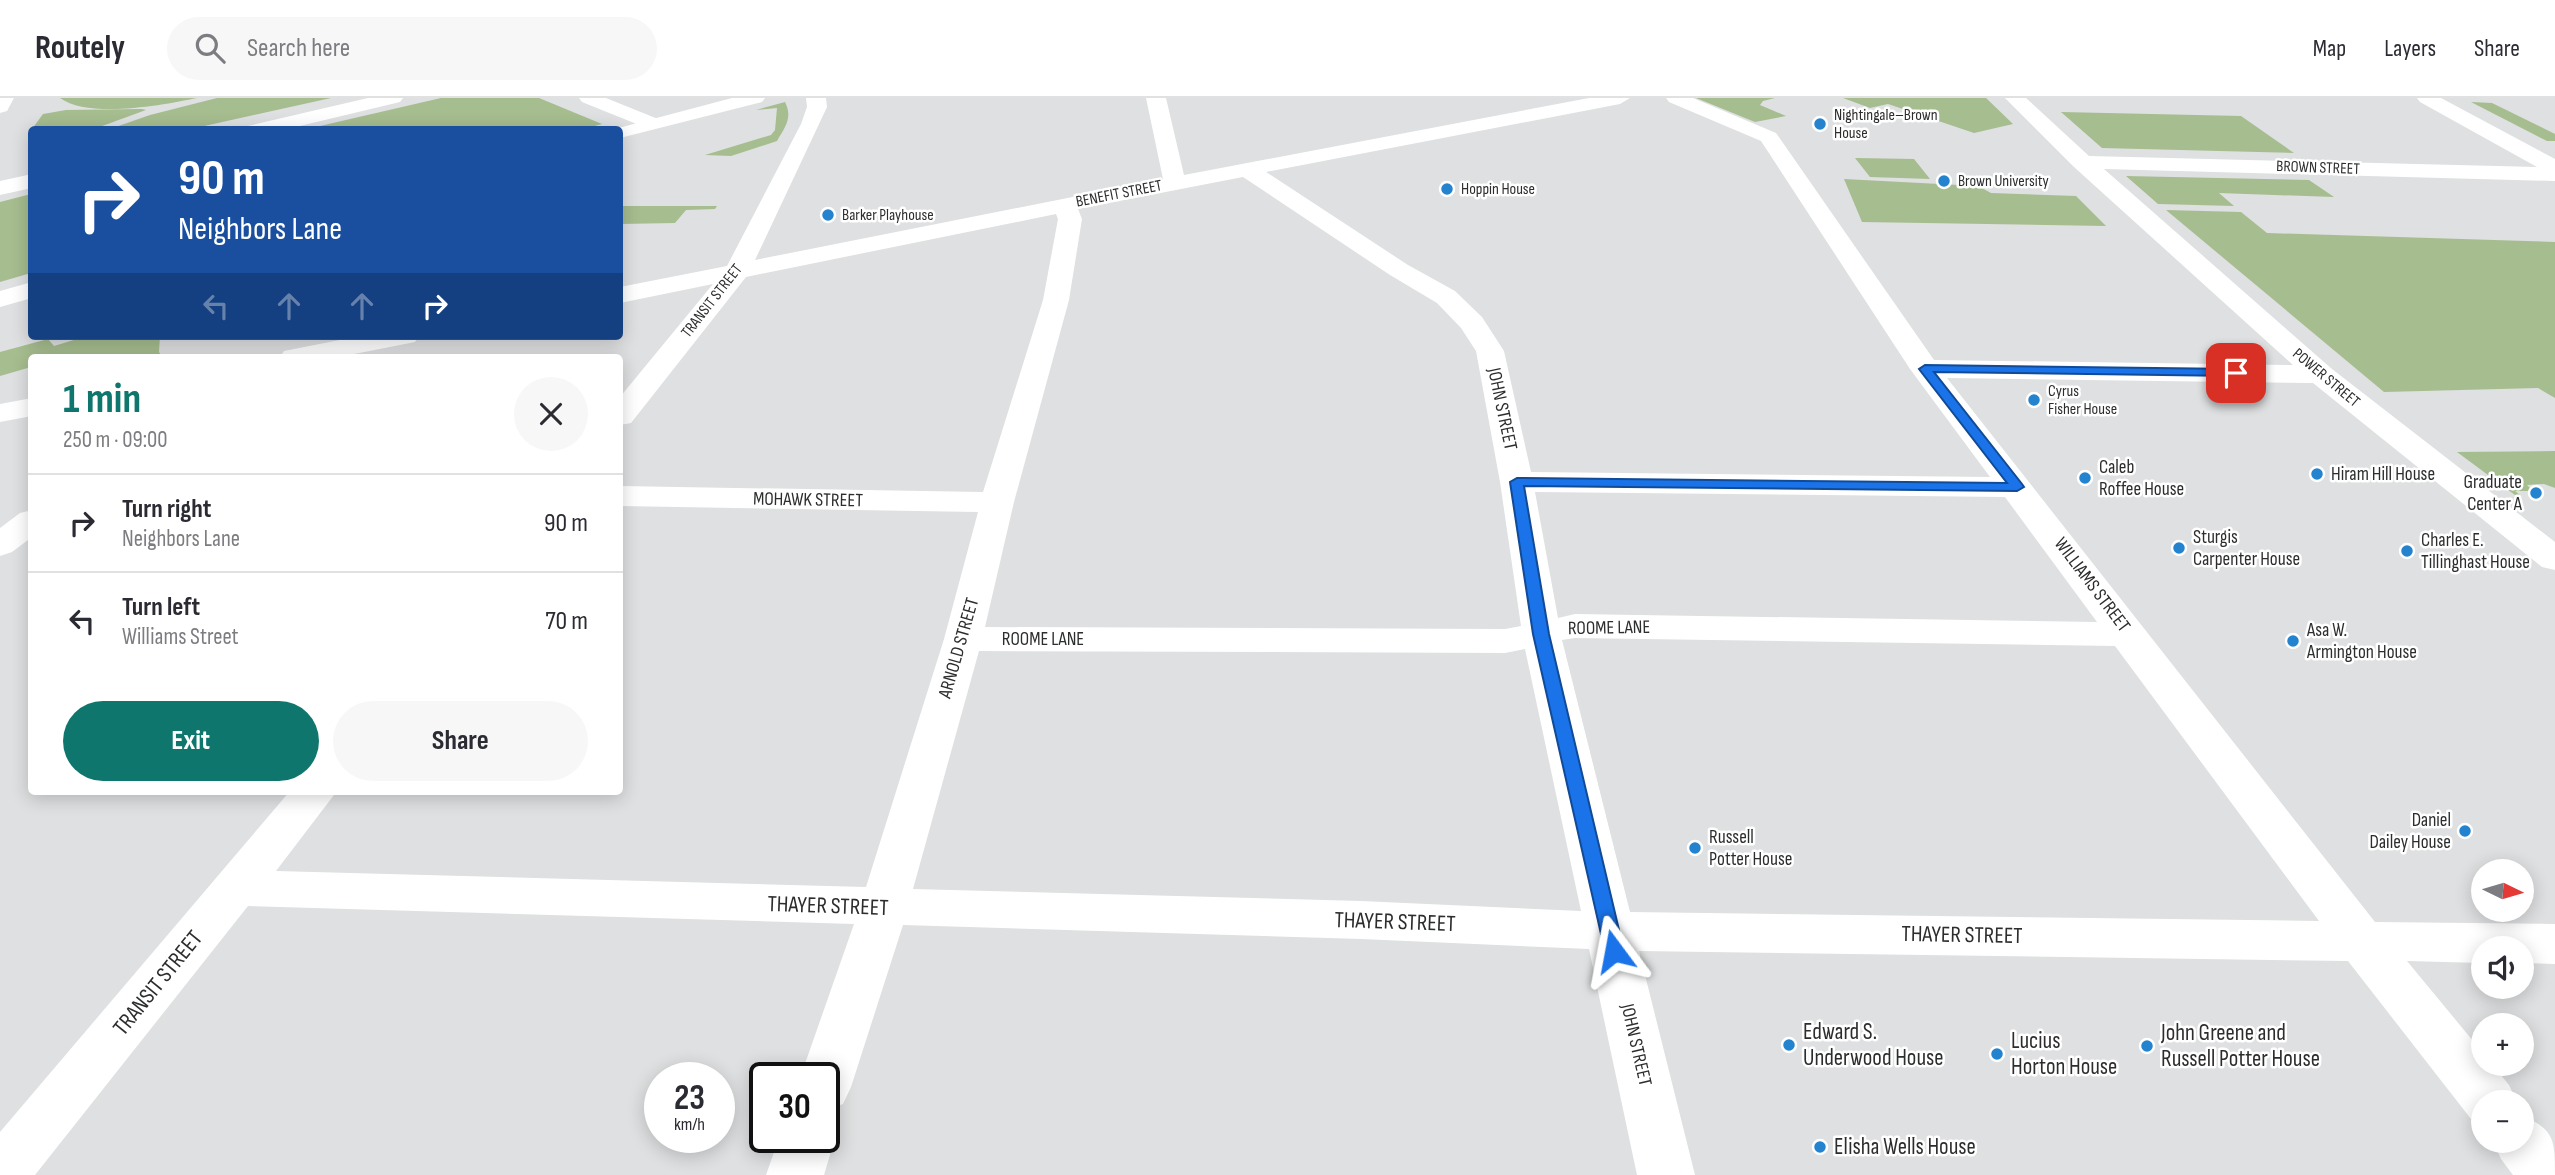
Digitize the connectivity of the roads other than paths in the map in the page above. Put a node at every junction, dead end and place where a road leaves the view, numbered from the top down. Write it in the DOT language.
graph roads {
  1 [pos="4,98"];
  2 [pos="393,98"];
  3 [pos="589,98"];
  4 [pos="755,98"];
  5 [pos="816,98"];
  6 [pos="1156,98"];
  7 [pos="1620,98"];
  8 [pos="1676,98"];
  9 [pos="2015,98"];
  10 [pos="2427,98"];
  11 [pos="0,107"];
  12 [pos="651,123"];
  13 [pos="272,126"];
  14 [pos="623,131"];
  15 [pos="2082,162"];
  16 [pos="2555,168"];
  17 [pos="1248,170"];
  18 [pos="2555,174"];
  19 [pos="28,182"];
  20 [pos="1175,183"];
  21 [pos="0,188"];
  22 [pos="1065,205"];
  23 [pos="736,273"];
  24 [pos="28,291"];
  25 [pos="623,294"];
  26 [pos="0,299"];
  27 [pos="384,340"];
  28 [pos="310,354"];
  29 [pos="1925,369"];
  30 [pos="2320,374"];
  31 [pos="28,408"];
  32 [pos="623,412"];
  33 [pos="0,413"];
  34 [pos="1517,482"];
  35 [pos="2017,487"];
  36 [pos="623,496"];
  37 [pos="997,502"];
  38 [pos="28,523"];
  39 [pos="0,545"];
  40 [pos="2555,559"];
  41 [pos="1541,634"];
  42 [pos="2129,634"];
  43 [pos="963,639"];
  44 [pos="312,795"];
  45 [pos="236,888"];
  46 [pos="884,908"];
  47 [pos="1609,931"];
  48 [pos="2362,942"];
  49 [pos="2555,944"];
  50 [pos="832,1062"];
  51 [pos="2480,1090"];
  52 [pos="802,1153"];
  53 [pos="2531,1153"];
  54 [pos="1,1175"];
  55 [pos="795,1175"];
  56 [pos="1666,1175"];
  57 [pos="2548,1175"];
  1 -- 11 [label="street"];
  2 -- 13 [label="street"];
  3 -- 12 [label="street"];
  4 -- 12 [label="street"];
  5 -- 23 [label="street, TRANSIT STREET"];
  6 -- 20 [label="street"];
  7 -- 17 [label="street, BENEFIT STREET"];
  8 -- 29 [label="street, WILLIAMS STREET"];
  9 -- 15 [label="street, POWER STREET"];
  10 -- 16 [label="street"];
  12 -- 14 [label="street"];
  15 -- 18 [label="street, BROWN STREET"];
  15 -- 30 [label="street, POWER STREET"];
  17 -- 20 [label="street, BENEFIT STREET"];
  17 -- 34 [label="street, JOHN STREET"];
  19 -- 21 [label="street"];
  20 -- 22 [label="street, BENEFIT STREET"];
  22 -- 23 [label="street, BENEFIT STREET"];
  22 -- 37 [label="street, ARNOLD STREET"];
  23 -- 25 [label="street, BENEFIT STREET"];
  23 -- 32 [label="street, TRANSIT STREET"];
  24 -- 26 [label="street"];
  27 -- 28 [label="street"];
  29 -- 30 [label="street"];
  29 -- 35 [label="street, WILLIAMS STREET"];
  30 -- 40 [label="street, POWER STREET"];
  31 -- 33 [label="street"];
  34 -- 35 [label="street"];
  34 -- 41 [label="street, JOHN STREET"];
  35 -- 42 [label="street, WILLIAMS STREET"];
  36 -- 37 [label="street, MOHAWK STREET"];
  37 -- 43 [label="street, ARNOLD STREET"];
  38 -- 39 [label="street"];
  41 -- 42 [label="street, ROOME LANE"];
  41 -- 43 [label="street, ROOME LANE"];
  41 -- 47 [label="street, JOHN STREET"];
  42 -- 48 [label="street, WILLIAMS STREET"];
  43 -- 46 [label="street, ARNOLD STREET"];
  44 -- 45 [label="street, TRANSIT STREET"];
  45 -- 46 [label="street, THAYER STREET"];
  45 -- 54 [label="street, TRANSIT STREET"];
  46 -- 47 [label="street, THAYER STREET"];
  46 -- 50 [label="street, ARNOLD STREET"];
  47 -- 48 [label="street, THAYER STREET"];
  47 -- 56 [label="street, JOHN STREET"];
  48 -- 49 [label="street, THAYER STREET"];
  48 -- 51 [label="street, WILLIAMS STREET"];
  52 -- 55 [label="street"];
  53 -- 57 [label="street"];
}
